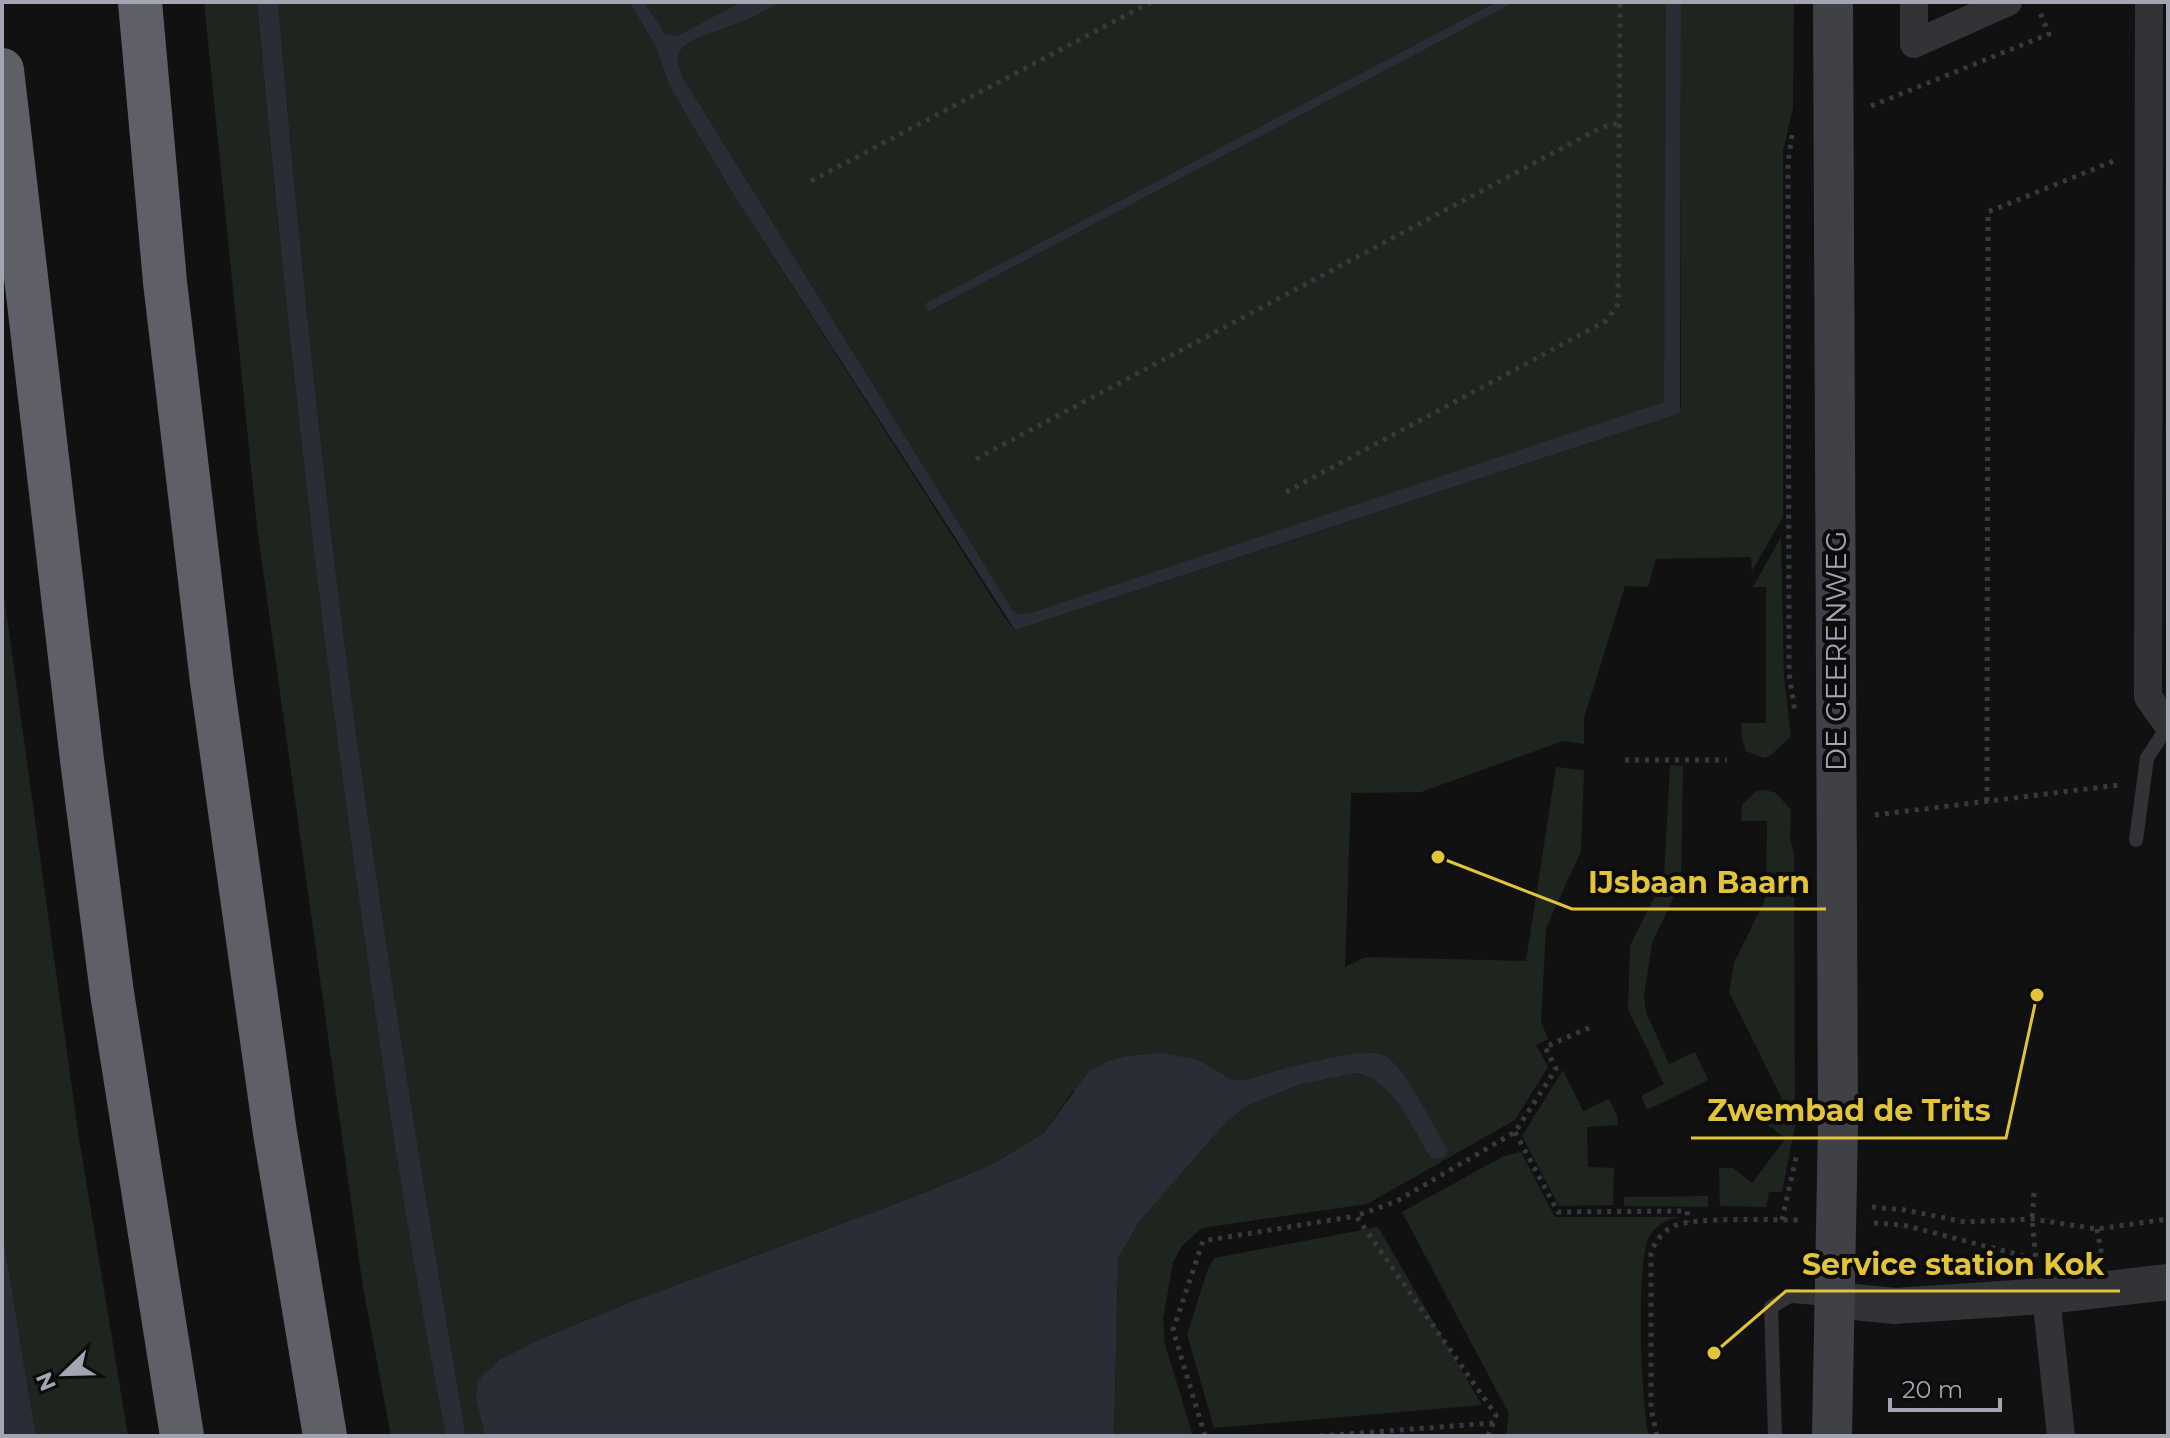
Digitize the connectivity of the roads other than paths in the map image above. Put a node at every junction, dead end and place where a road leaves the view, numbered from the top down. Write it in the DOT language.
graph roads {
  1 [pos="140,2"];
  2 [pos="1833,2"];
  3 [pos="1914,2"];
  4 [pos="2008,2"];
  5 [pos="2155,14"];
  6 [pos="2,70"];
  7 [pos="2168,725"];
  8 [pos="2136,840"];
  9 [pos="2168,1282"];
  10 [pos="2046,1296"];
  11 [pos="1834,1300"];
  12 [pos="182,1436"];
  13 [pos="325,1436"];
  14 [pos="1775,1436"];
  15 [pos="1832,1436"];
  16 [pos="2061,1436"];
  1 -- 13 [label="highway"];
  2 -- 11 [label="main road, DE GEERENWEG"];
  3 -- 4 [label="street"];
  5 -- 7 [label="street"];
  6 -- 12 [label="highway"];
  7 -- 8 [label="lane"];
  9 -- 10 [label="street"];
  10 -- 11 [label="street"];
  10 -- 16 [label="street"];
  11 -- 14 [label="lane"];
  11 -- 15 [label="main road, DE GEERENWEG"];
}
